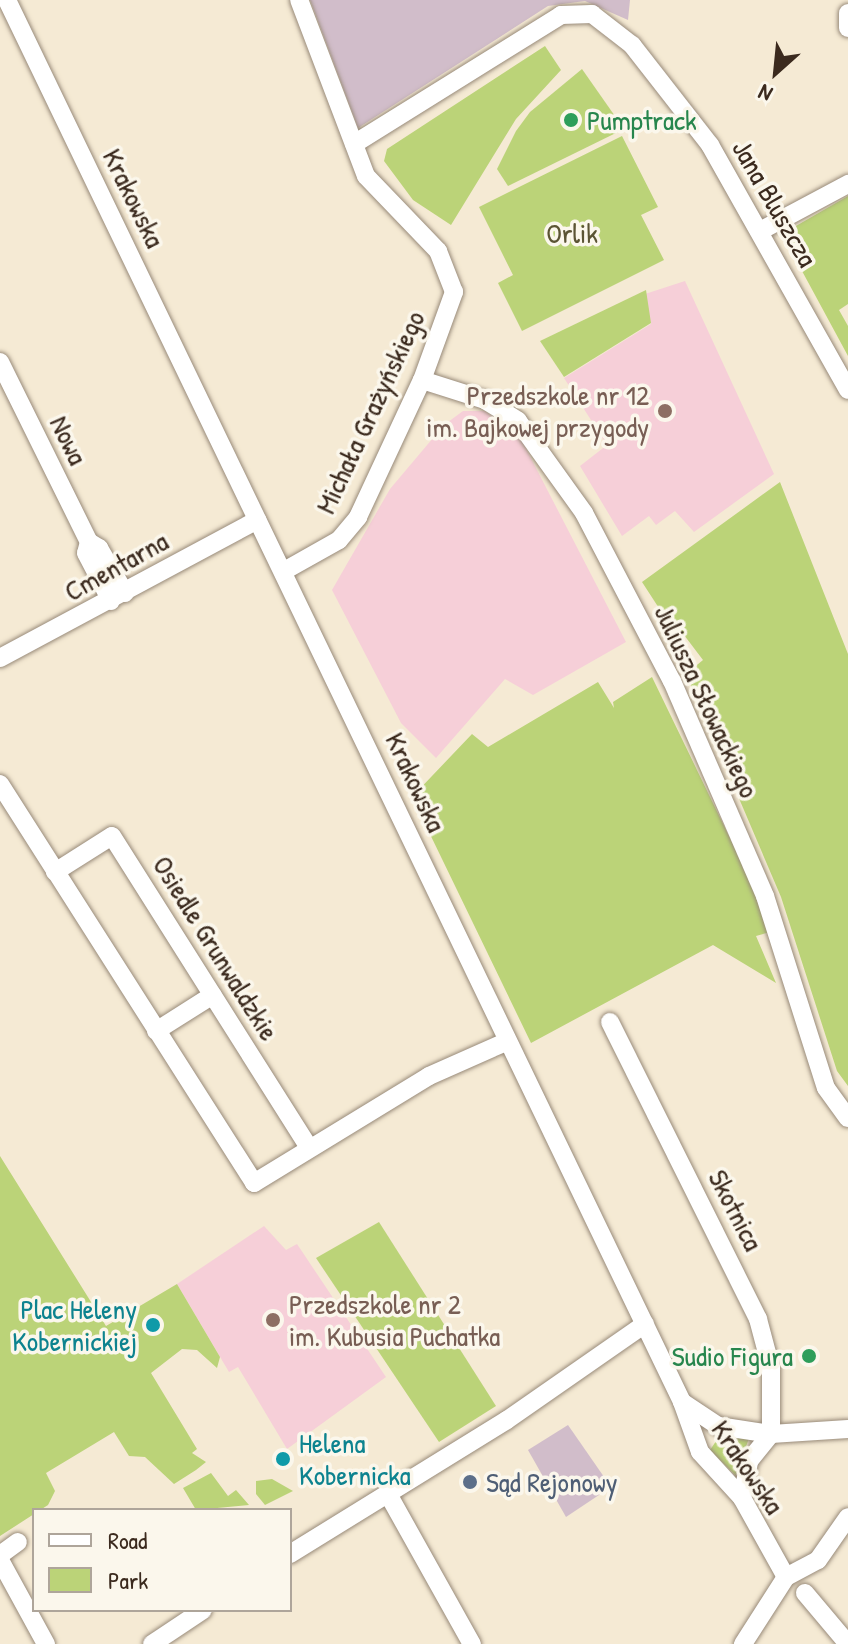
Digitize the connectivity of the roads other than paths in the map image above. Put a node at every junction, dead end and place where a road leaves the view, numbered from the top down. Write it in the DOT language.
graph roads {
  1 [pos="7,0"];
  2 [pos="299,0"];
  3 [pos="848,13"];
  4 [pos="848,28"];
  5 [pos="354,144"];
  6 [pos="848,184"];
  7 [pos="760,231"];
  8 [pos="0,362"];
  9 [pos="422,380"];
  10 [pos="848,390"];
  11 [pos="257,520"];
  12 [pos="284,571"];
  13 [pos="118,597"];
  14 [pos="0,658"];
  15 [pos="0,784"];
  16 [pos="55,872"];
  17 [pos="213,995"];
  18 [pos="610,1022"];
  19 [pos="156,1031"];
  20 [pos="508,1041"];
  21 [pos="848,1118"];
  22 [pos="309,1148"];
  23 [pos="645,1324"];
  24 [pos="682,1402"];
  25 [pos="844,1433"];
  26 [pos="771,1434"];
  27 [pos="388,1494"];
  28 [pos="742,1498"];
  29 [pos="848,1517"];
  30 [pos="18,1542"];
  31 [pos="292,1553"];
  32 [pos="0,1557"];
  33 [pos="786,1577"];
  34 [pos="805,1593"];
  35 [pos="200,1612"];
  36 [pos="46,1644"];
  37 [pos="152,1644"];
  38 [pos="472,1644"];
  39 [pos="743,1644"];
  40 [pos="848,1644"];
  1 -- 11 [label="street, Krakowska"];
  2 -- 5 [label="street, Michała Grażyńskiego"];
  3 -- 4 [label="street"];
  5 -- 7 [label="street, Jana Bluszcza"];
  5 -- 9 [label="street, Michała Grażyńskiego"];
  6 -- 7 [label="street"];
  7 -- 10 [label="street, Jana Bluszcza"];
  8 -- 13 [label="street, Nowa"];
  9 -- 12 [label="street, Michała Grażyńskiego"];
  9 -- 21 [label="street, Juliusza Słowackiego"];
  11 -- 12 [label="street, Krakowska"];
  11 -- 13 [label="street, Cmentarna"];
  12 -- 20 [label="street, Krakowska"];
  13 -- 14 [label="street, Cmentarna"];
  15 -- 16 [label="street"];
  16 -- 17 [label="street, Osiedle Grunwaldzkie"];
  16 -- 19 [label="street"];
  17 -- 19 [label="street"];
  17 -- 22 [label="street, Osiedle Grunwaldzkie"];
  18 -- 26 [label="street, Skotnica"];
  19 -- 22 [label="street"];
  20 -- 22 [label="street"];
  20 -- 23 [label="street, Krakowska"];
  23 -- 24 [label="street, Krakowska"];
  23 -- 27 [label="street"];
  24 -- 26 [label="street"];
  24 -- 28 [label="street, Krakowska"];
  25 -- 26 [label="street"];
  26 -- 28 [label="street"];
  27 -- 31 [label="street"];
  27 -- 38 [label="street"];
  28 -- 33 [label="street, Krakowska"];
  29 -- 33 [label="street"];
  30 -- 32 [label="street"];
  32 -- 36 [label="street"];
  33 -- 39 [label="street"];
  34 -- 40 [label="street"];
  35 -- 37 [label="street"];
}
